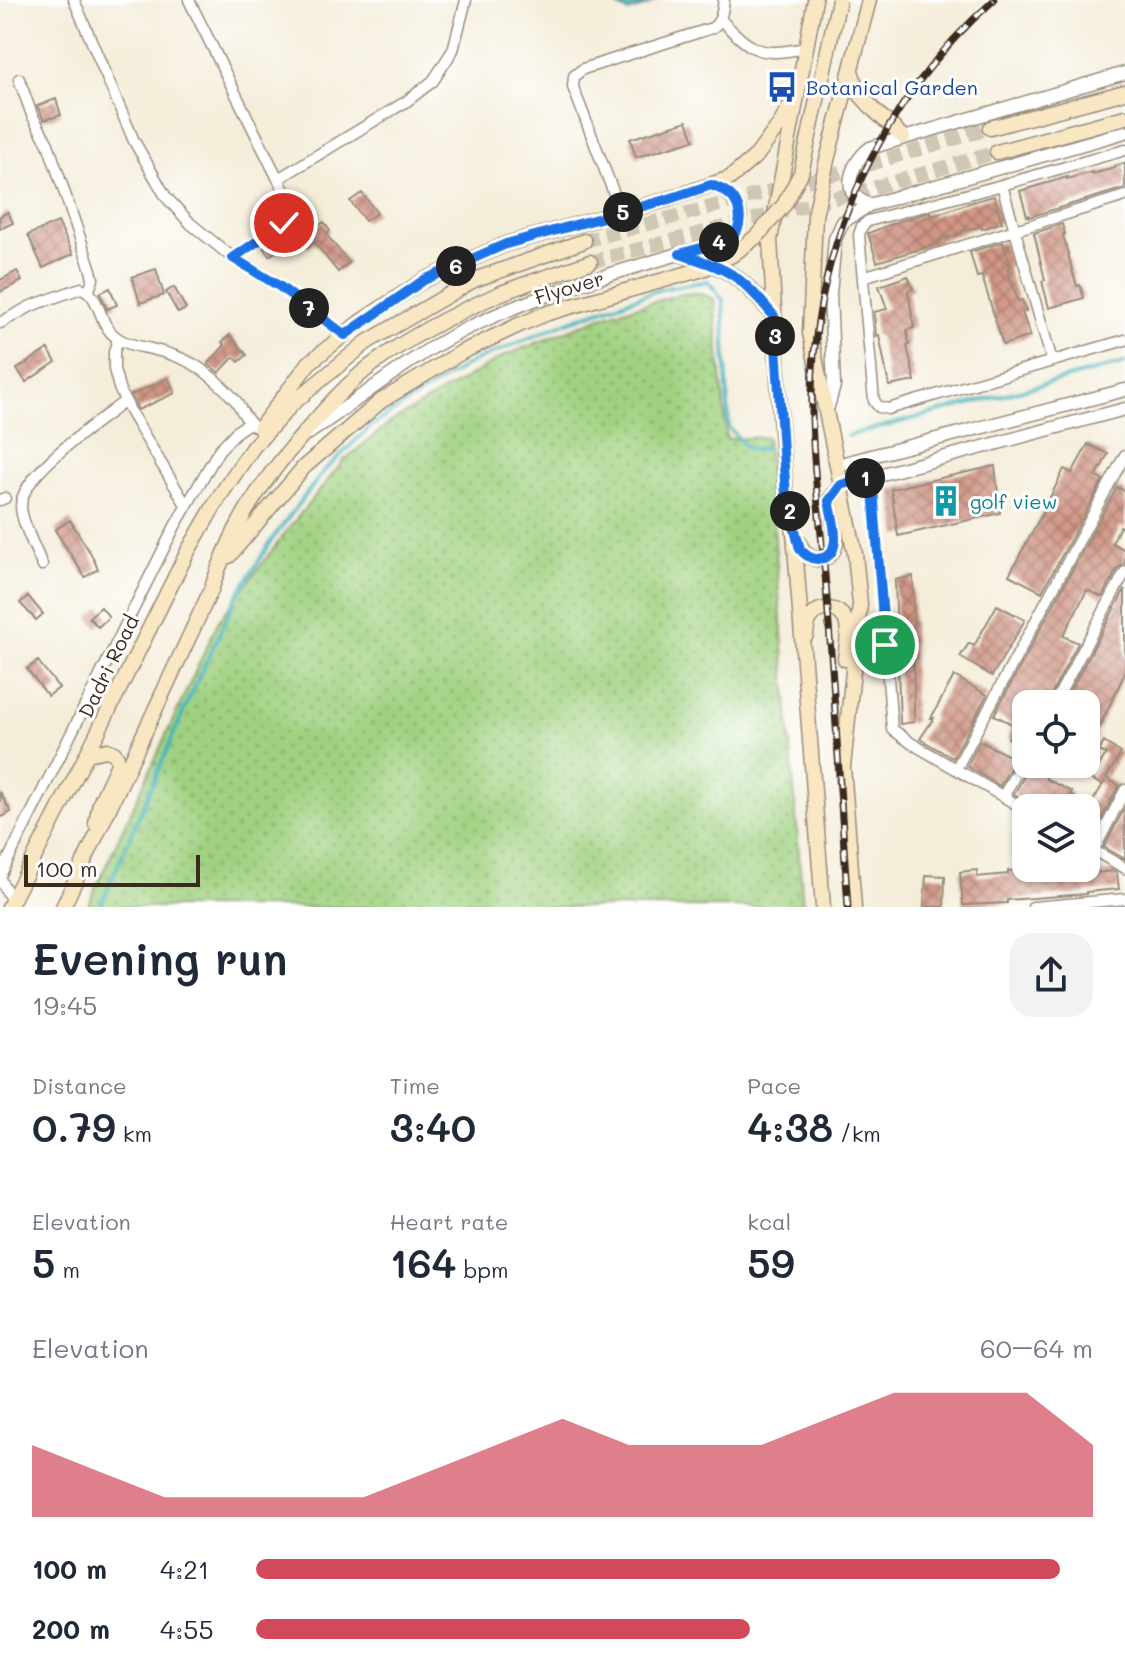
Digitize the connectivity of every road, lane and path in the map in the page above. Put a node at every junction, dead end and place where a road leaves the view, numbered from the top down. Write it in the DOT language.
graph roads {
  1 [pos="74,0"];
  2 [pos="189,0"];
  3 [pos="466,0"];
  4 [pos="724,0"];
  5 [pos="815,0"];
  6 [pos="839,0"];
  7 [pos="869,0"];
  8 [pos="720,19"];
  9 [pos="806,48"];
  10 [pos="851,71"];
  11 [pos="1125,73"];
  12 [pos="19,79"];
  13 [pos="798,87"];
  14 [pos="1125,92"];
  15 [pos="1125,117"];
  16 [pos="990,128"];
  17 [pos="1125,132"];
  18 [pos="903,137"];
  19 [pos="1125,150"];
  20 [pos="997,152"];
  21 [pos="278,179"];
  22 [pos="711,185"];
  23 [pos="1002,185"];
  24 [pos="1125,196"];
  25 [pos="869,205"];
  26 [pos="621,212"];
  27 [pos="1015,229"];
  28 [pos="584,241"];
  29 [pos="680,254"];
  30 [pos="233,258"];
  31 [pos="590,262"];
  32 [pos="863,277"];
  33 [pos="89,290"];
  34 [pos="774,316"];
  35 [pos="0,323"];
  36 [pos="345,335"];
  37 [pos="118,339"];
  38 [pos="1125,340"];
  39 [pos="1052,361"];
  40 [pos="1125,390"];
  41 [pos="125,401"];
  42 [pos="1125,409"];
  43 [pos="826,413"];
  44 [pos="254,426"];
  45 [pos="299,439"];
  46 [pos="253,447"];
  47 [pos="1125,455"];
  48 [pos="837,465"];
  49 [pos="872,476"];
  50 [pos="841,485"];
  51 [pos="186,505"];
  52 [pos="793,521"];
  53 [pos="42,565"];
  54 [pos="218,568"];
  55 [pos="1125,572"];
  56 [pos="803,661"];
  57 [pos="1062,690"];
  58 [pos="87,754"];
  59 [pos="843,767"];
  60 [pos="956,769"];
  61 [pos="1013,778"];
  62 [pos="1125,790"];
  63 [pos="1003,797"];
  64 [pos="1012,802"];
  65 [pos="1100,831"];
  66 [pos="96,839"];
  67 [pos="1100,854"];
  68 [pos="1125,868"];
  69 [pos="0,878"];
  70 [pos="1125,899"];
  71 [pos="10,904"];
  72 [pos="1088,905"];
  73 [pos="63,907"];
  74 [pos="823,907"];
  75 [pos="854,907"];
  76 [pos="1033,907"];
  1 -- 30 [label="street"];
  2 -- 21 [label="street"];
  3 -- 21 [label="street"];
  4 -- 8 [label="street"];
  5 -- 9 [label="main road"];
  6 -- 54 [label="main road, Flyover, bridge"];
  7 -- 10 [label="main road"];
  8 -- 9 [label="street"];
  8 -- 26 [label="street"];
  9 -- 13 [label="main road"];
  10 -- 18 [label="main road"];
  10 -- 43 [label="main road"];
  11 -- 18 [label="street"];
  12 -- 33 [label="street"];
  13 -- 22 [label="main road"];
  13 -- 34 [label="main road"];
  14 -- 16 [label="main road"];
  15 -- 20 [label="main road"];
  17 -- 25 [label="street"];
  18 -- 25 [label="street"];
  19 -- 23 [label="street"];
  21 -- 30 [label="street"];
  22 -- 26 [label="main road"];
  22 -- 29 [label="street"];
  23 -- 27 [label="street"];
  23 -- 32 [label="street"];
  24 -- 27 [label="street"];
  25 -- 43 [label="street"];
  26 -- 36 [label="main road"];
  27 -- 32 [label="street"];
  27 -- 39 [label="street"];
  28 -- 46 [label="main road"];
  29 -- 34 [label="main road"];
  29 -- 45 [label="street"];
  30 -- 36 [label="street"];
  31 -- 45 [label="main road"];
  32 -- 39 [label="street"];
  33 -- 35 [label="street"];
  33 -- 37 [label="street"];
  34 -- 52 [label="main road"];
  36 -- 44 [label="main road"];
  37 -- 41 [label="street"];
  37 -- 44 [label="street"];
  38 -- 39 [label="street"];
  40 -- 48 [label="street"];
  41 -- 51 [label="street"];
  41 -- 53 [label="street"];
  42 -- 49 [label="street"];
  43 -- 48 [label="main road"];
  44 -- 46 [label="main road"];
  44 -- 51 [label="street"];
  45 -- 54 [label="main road"];
  46 -- 58 [label="main road, Dadri Road"];
  47 -- 60 [label="street"];
  48 -- 50 [label="main road"];
  49 -- 50 [label="street"];
  49 -- 60 [label="street"];
  50 -- 52 [label="main road"];
  50 -- 59 [label="main road"];
  51 -- 69 [label="street"];
  52 -- 56 [label="main road"];
  54 -- 66 [label="main road"];
  55 -- 57 [label="street"];
  56 -- 59 [label="main road"];
  56 -- 74 [label="main road"];
  58 -- 66 [label="main road"];
  58 -- 71 [label="main road, Dadri Road"];
  59 -- 75 [label="main road"];
  60 -- 63 [label="street"];
  61 -- 63 [label="street"];
  62 -- 65 [label="street"];
  63 -- 64 [label="street"];
  66 -- 73 [label="main road"];
  67 -- 68 [label="street"];
  69 -- 71 [label="street"];
  70 -- 72 [label="street"];
  72 -- 76 [label="street"];
}
